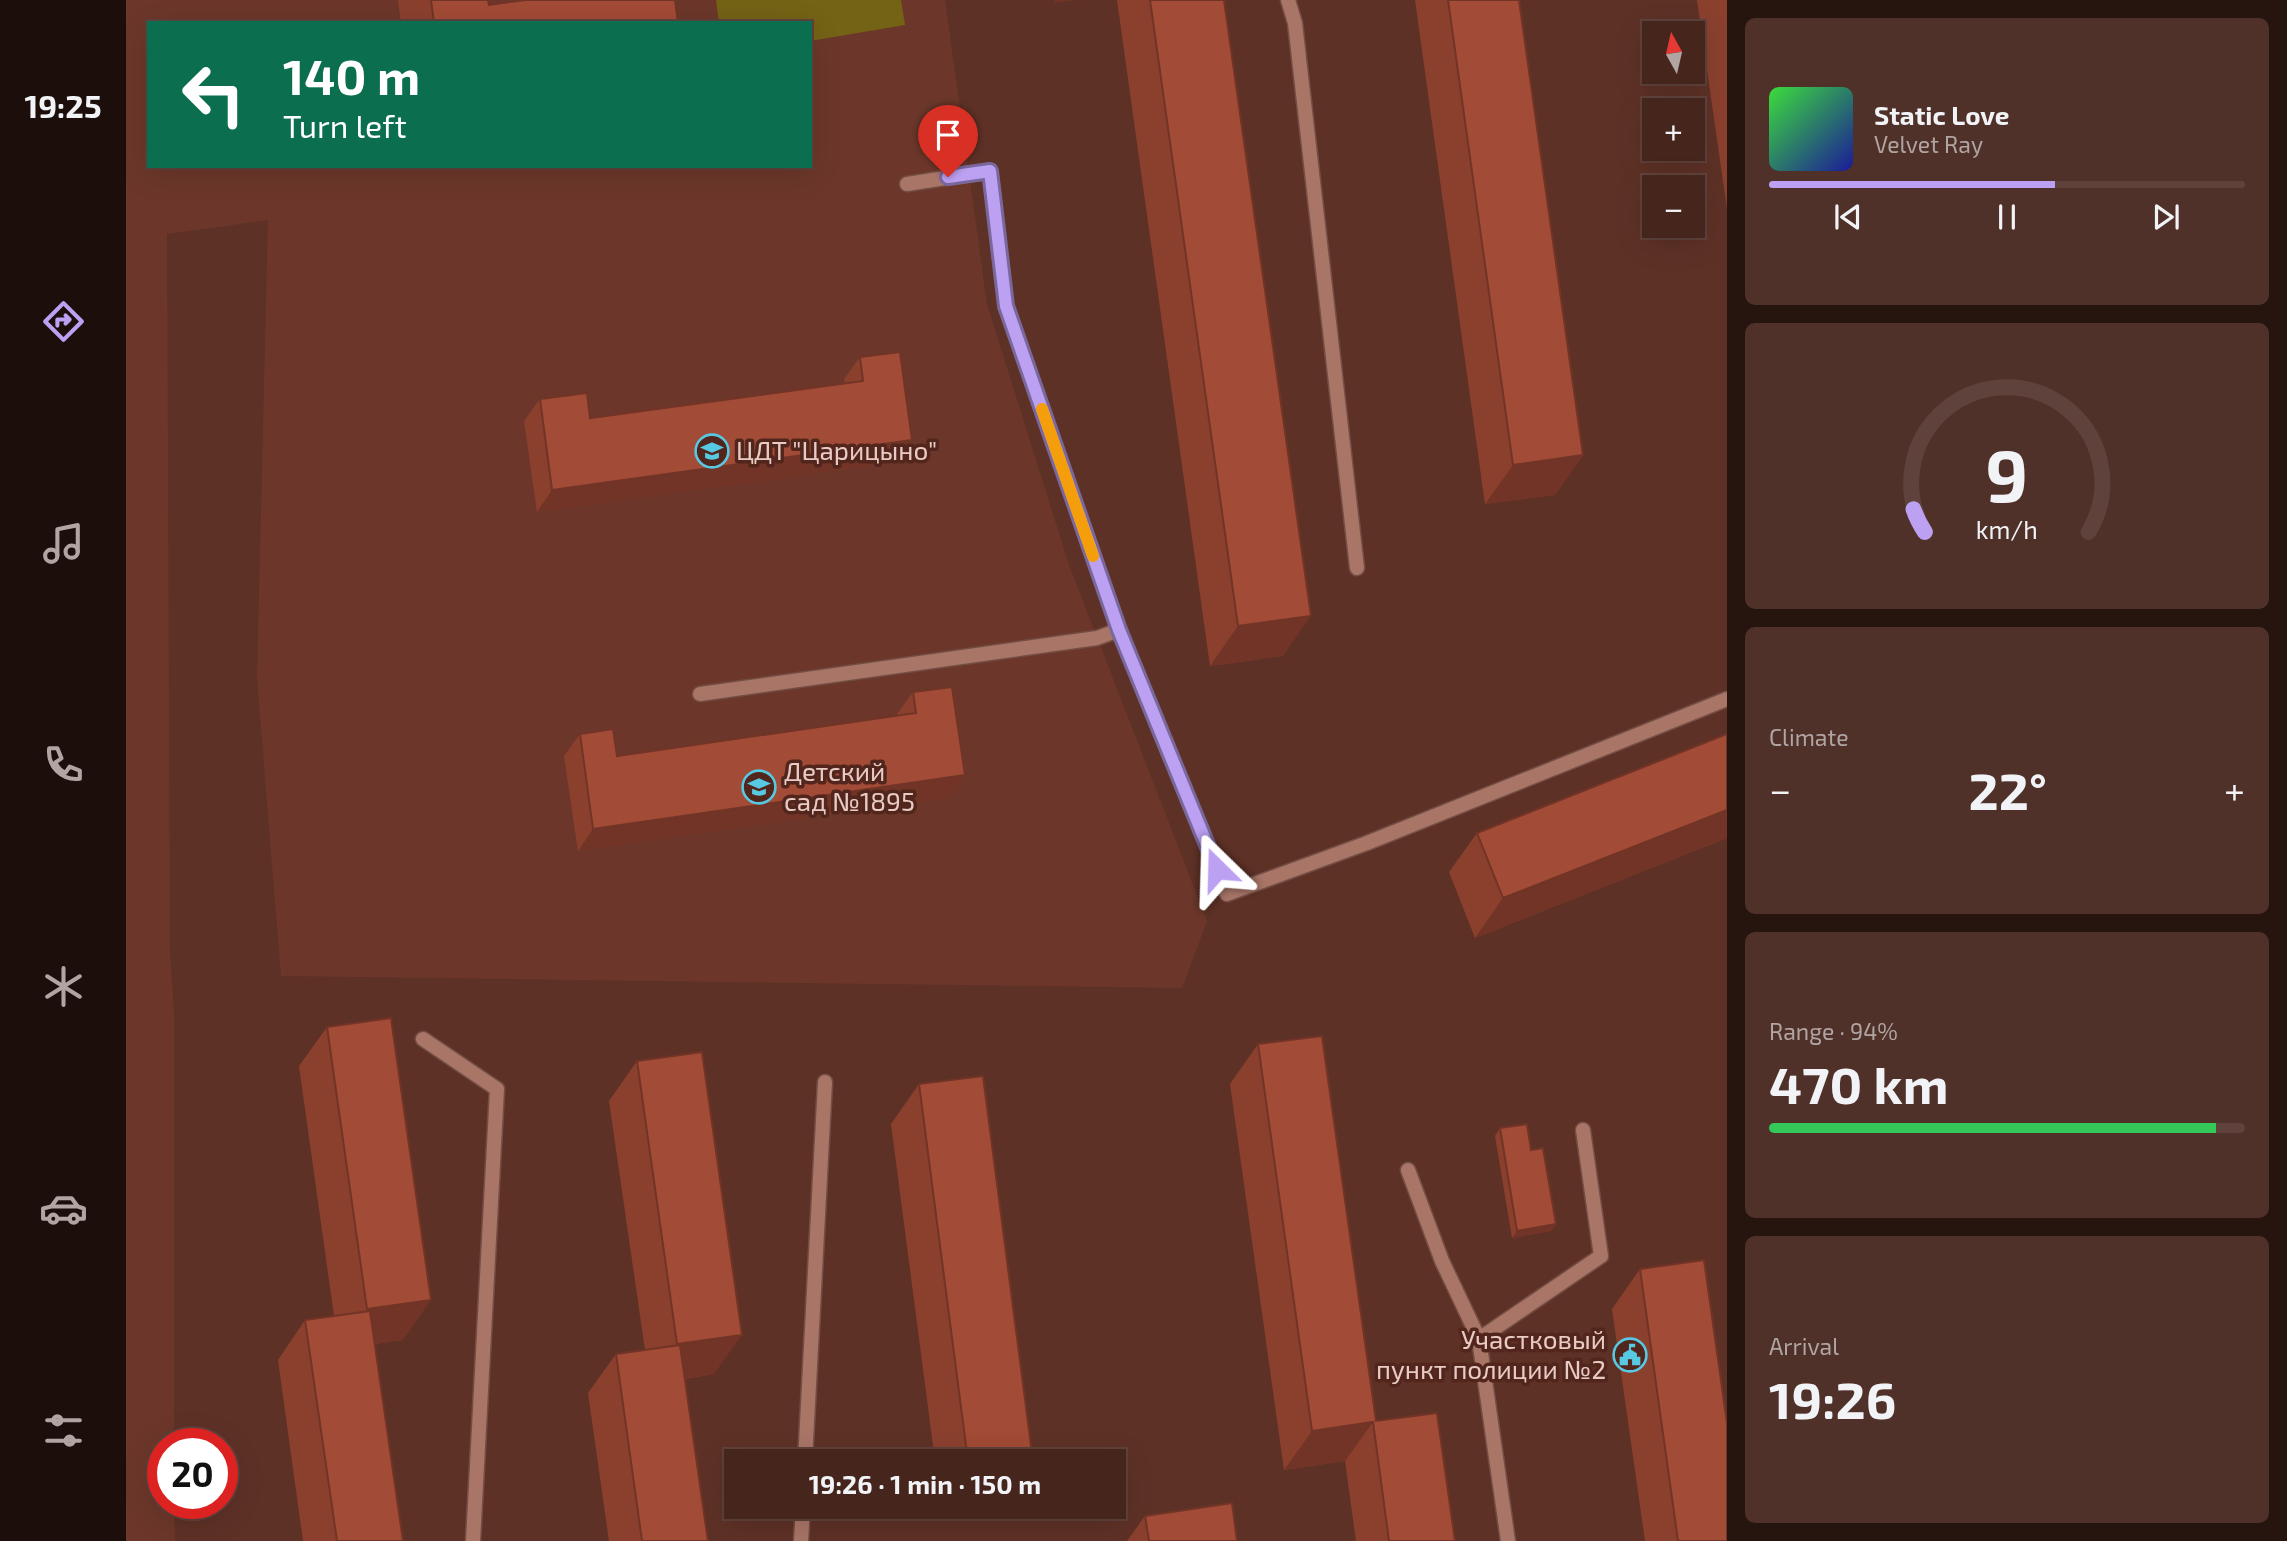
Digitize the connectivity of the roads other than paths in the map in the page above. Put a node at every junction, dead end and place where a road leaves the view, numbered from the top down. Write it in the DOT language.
graph roads {
  1 [pos="1288,0"];
  2 [pos="907,184"];
  3 [pos="1357,568"];
  4 [pos="1119,630"];
  5 [pos="700,694"];
  6 [pos="1727,699"];
  7 [pos="423,1039"];
  8 [pos="825,1082"];
  9 [pos="1583,1130"];
  10 [pos="1408,1170"];
  11 [pos="1479,1339"];
  12 [pos="806,1449"];
  13 [pos="802,1519"];
  14 [pos="473,1541"];
  15 [pos="801,1541"];
  16 [pos="1508,1541"];
  1 -- 3 [label="lane"];
  2 -- 4 [label="lane"];
  4 -- 5 [label="lane"];
  4 -- 6 [label="lane"];
  7 -- 14 [label="lane"];
  8 -- 12 [label="lane"];
  9 -- 11 [label="lane"];
  10 -- 11 [label="lane"];
  11 -- 16 [label="lane"];
  13 -- 15 [label="lane"];
}
